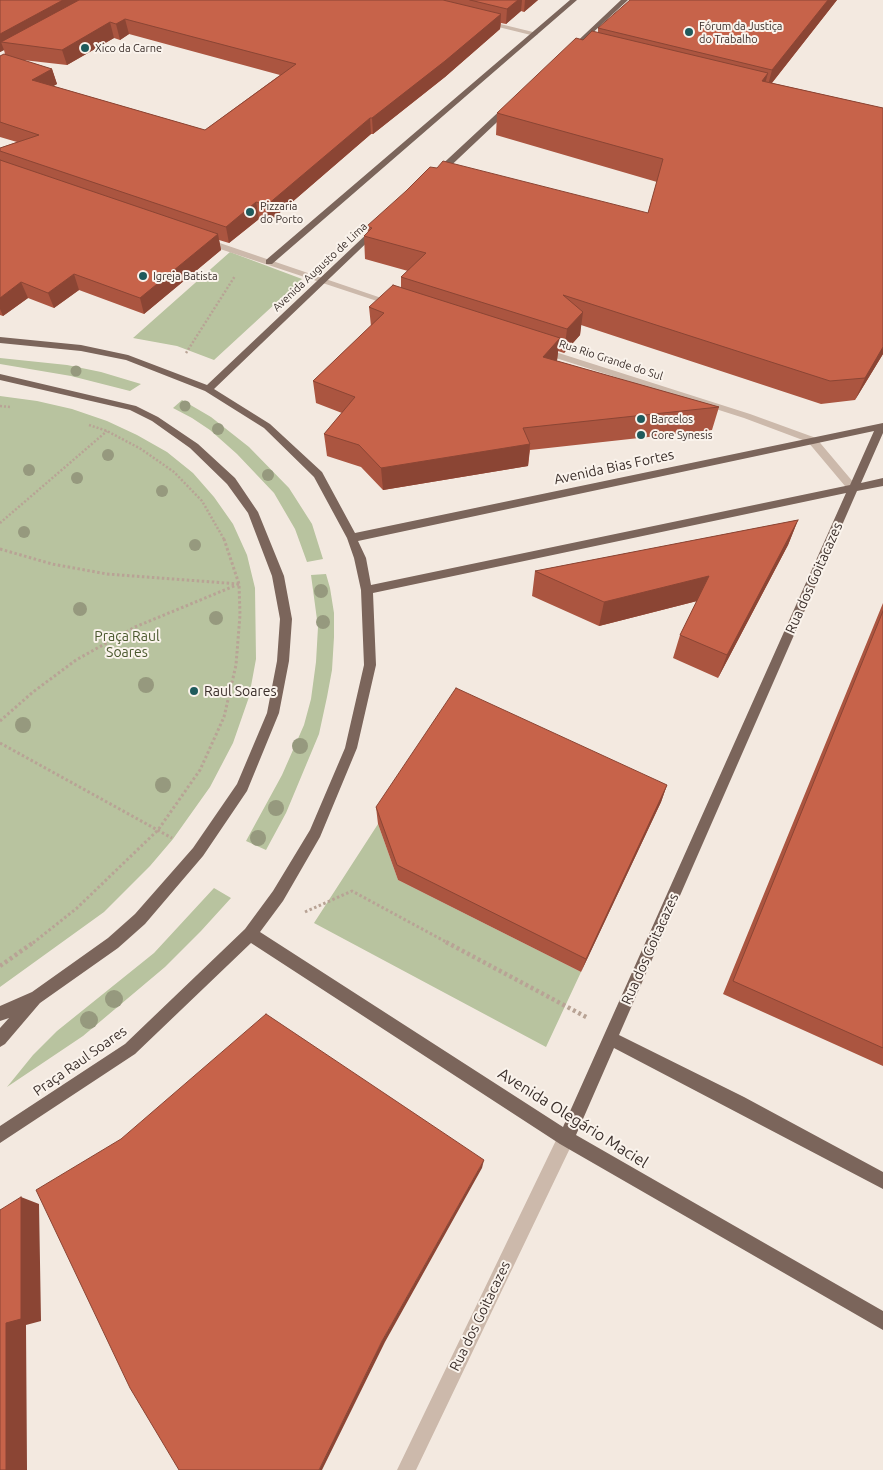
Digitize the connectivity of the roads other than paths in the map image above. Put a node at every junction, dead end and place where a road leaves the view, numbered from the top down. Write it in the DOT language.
graph roads {
  1 [pos="574,0"];
  2 [pos="625,0"];
  3 [pos="478,20"];
  4 [pos="535,34"];
  5 [pos="576,46"];
  6 [pos="588,49"];
  7 [pos="561,59"];
  8 [pos="518,99"];
  9 [pos="431,180"];
  10 [pos="380,226"];
  11 [pos="194,237"];
  12 [pos="269,262"];
  13 [pos="322,280"];
  14 [pos="407,307"];
  15 [pos="0,340"];
  16 [pos="530,347"];
  17 [pos="0,377"];
  18 [pos="0,384"];
  19 [pos="31,386"];
  20 [pos="208,389"];
  21 [pos="882,425"];
  22 [pos="812,440"];
  23 [pos="883,482"];
  24 [pos="854,489"];
  25 [pos="352,538"];
  26 [pos="367,590"];
  27 [pos="250,934"];
  28 [pos="37,997"];
  29 [pos="0,1014"];
  30 [pos="612,1035"];
  31 [pos="0,1039"];
  32 [pos="0,1135"];
  33 [pos="566,1138"];
  34 [pos="883,1180"];
  35 [pos="883,1321"];
  36 [pos="406,1470"];
  1 -- 4 [label="main road"];
  2 -- 5 [label="main road"];
  3 -- 4 [label="street"];
  4 -- 12 [label="main road"];
  5 -- 6 [label="street"];
  5 -- 7 [label="main road"];
  8 -- 9 [label="main road"];
  10 -- 13 [label="main road, Avenida Augusto de Lima"];
  11 -- 12 [label="street"];
  12 -- 13 [label="street"];
  13 -- 14 [label="street"];
  13 -- 20 [label="main road, Avenida Augusto de Lima"];
  15 -- 20 [label="main road, Praça Raul Soares"];
  16 -- 22 [label="street, Rua Rio Grande do Sul"];
  17 -- 19 [label="main road"];
  18 -- 19 [label="main road"];
  19 -- 28 [label="main road"];
  20 -- 25 [label="main road, Praça Raul Soares"];
  21 -- 22 [label="main road, Avenida Bias Fortes"];
  21 -- 24 [label="main road, Rua dos Goitacazes"];
  22 -- 24 [label="street, Rua Rio Grande do Sul"];
  22 -- 25 [label="main road, Avenida Bias Fortes"];
  23 -- 24 [label="main road"];
  24 -- 26 [label="main road"];
  24 -- 30 [label="main road, Rua dos Goitacazes"];
  25 -- 26 [label="main road, Praça Raul Soares"];
  26 -- 27 [label="main road, Praça Raul Soares"];
  27 -- 32 [label="main road, Praça Raul Soares"];
  27 -- 33 [label="main road, Avenida Olegário Maciel"];
  28 -- 29 [label="main road"];
  28 -- 31 [label="main road"];
  30 -- 33 [label="main road, Rua dos Goitacazes"];
  30 -- 34 [label="main road"];
  33 -- 35 [label="main road, Avenida Olegário Maciel"];
  33 -- 36 [label="street, Rua dos Goitacazes"];
}
